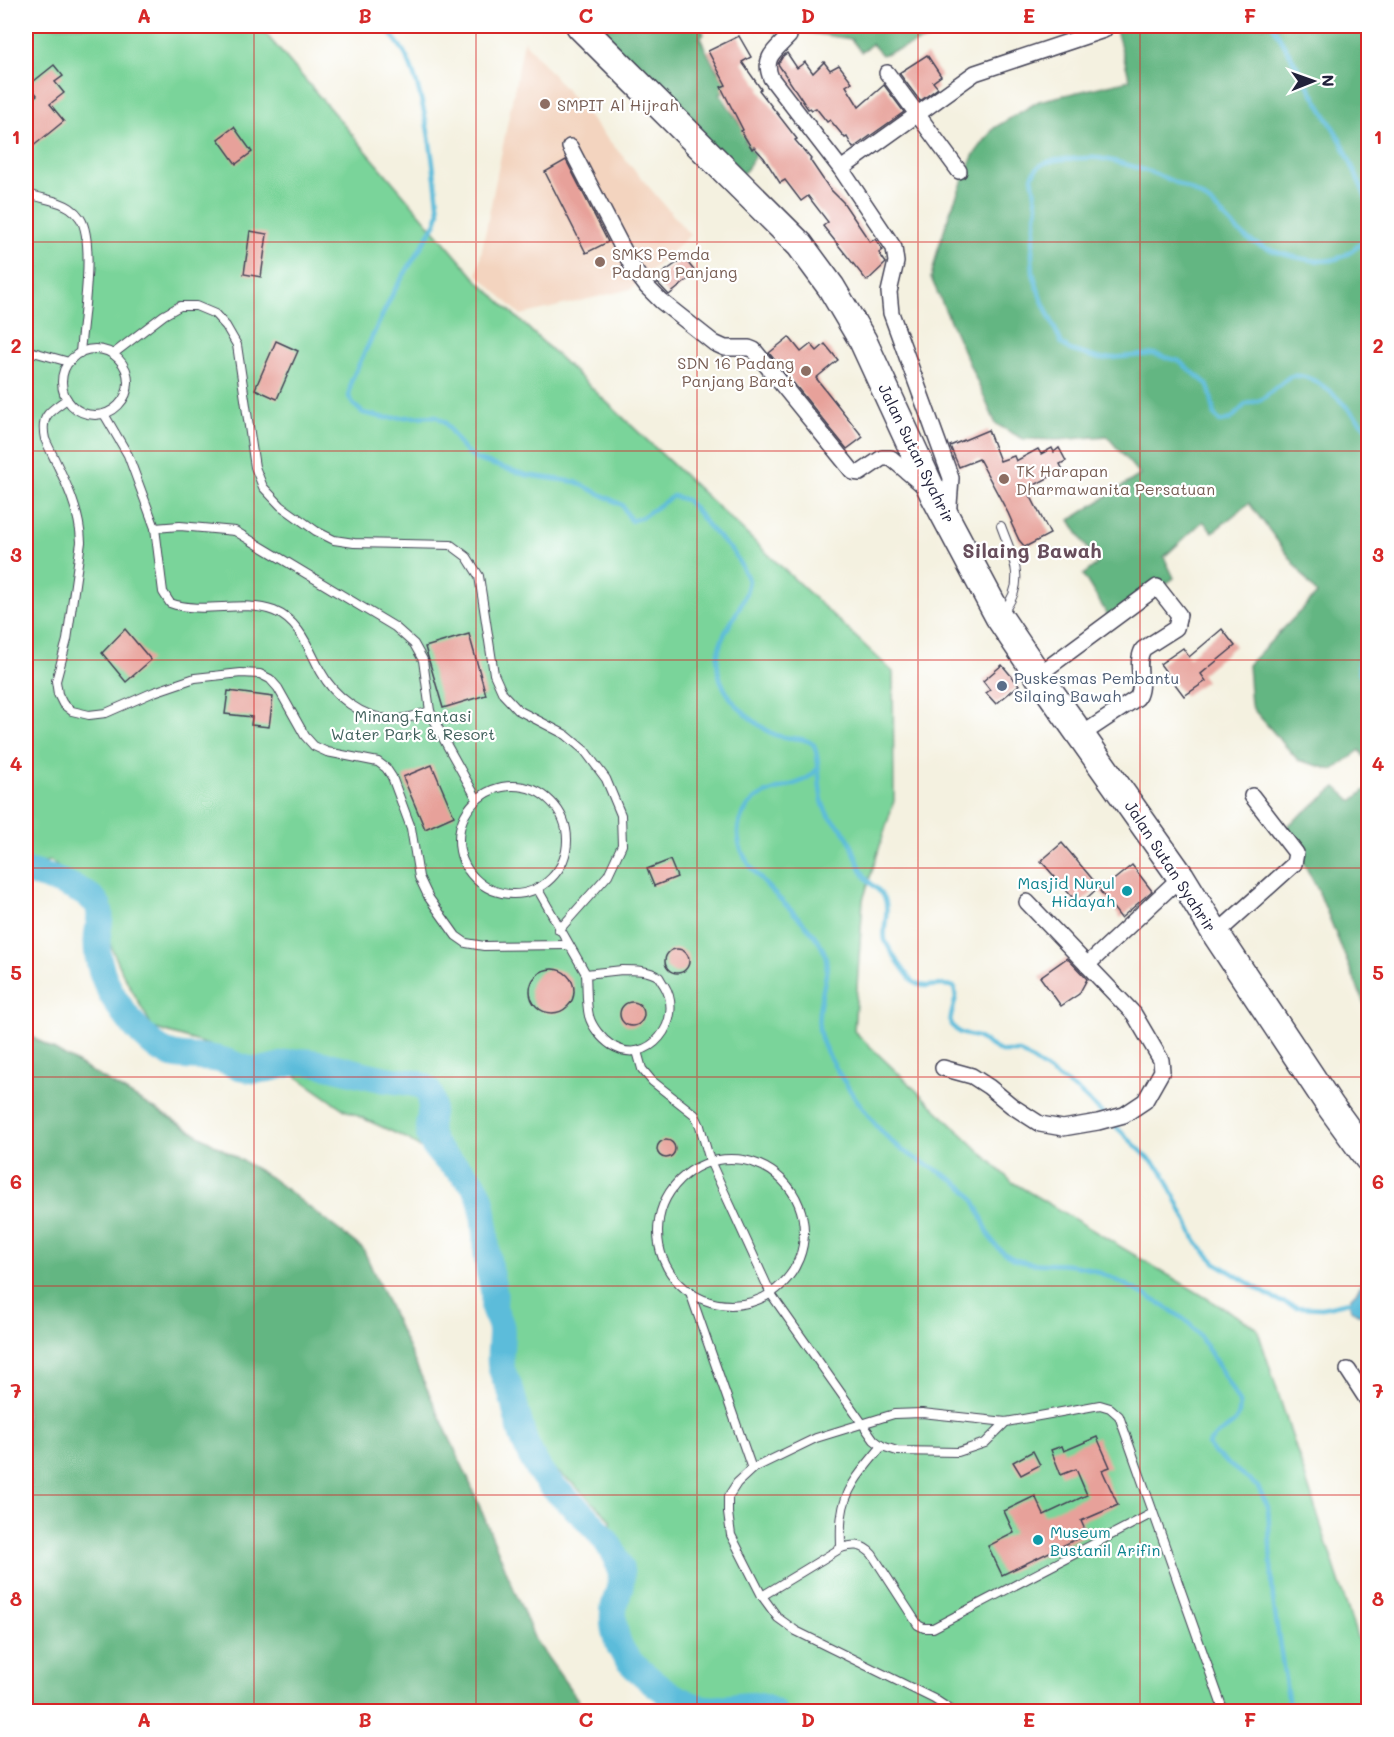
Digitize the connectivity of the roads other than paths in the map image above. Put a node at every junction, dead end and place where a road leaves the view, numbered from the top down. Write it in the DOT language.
graph roads {
  1 [pos="580,26"];
  2 [pos="1104,30"];
  3 [pos="789,36"];
  4 [pos="887,73"];
  5 [pos="917,114"];
  6 [pos="570,147"];
  7 [pos="841,169"];
  8 [pos="959,171"];
  9 [pos="26,193"];
  10 [pos="26,350"];
  11 [pos="80,353"];
  12 [pos="113,354"];
  13 [pos="69,362"];
  14 [pos="67,399"];
  15 [pos="104,414"];
  16 [pos="934,495"];
  17 [pos="948,519"];
  18 [pos="1000,526"];
  19 [pos="155,528"];
  20 [pos="999,616"];
  21 [pos="1038,675"];
  22 [pos="430,711"];
  23 [pos="1081,735"];
  24 [pos="1252,796"];
  25 [pos="477,799"];
  26 [pos="1181,877"];
  27 [pos="537,888"];
  28 [pos="1027,902"];
  29 [pos="559,930"];
  30 [pos="1216,934"];
  31 [pos="568,945"];
  32 [pos="1087,965"];
  33 [pos="586,974"];
  34 [pos="637,1051"];
  35 [pos="943,1068"];
  36 [pos="1368,1158"];
  37 [pos="710,1161"];
  38 [pos="771,1294"];
  39 [pos="692,1295"];
  40 [pos="1348,1370"];
  41 [pos="1368,1401"];
  42 [pos="1006,1422"];
  43 [pos="861,1423"];
  44 [pos="882,1446"];
  45 [pos="752,1469"];
  46 [pos="1153,1513"];
  47 [pos="841,1548"];
  48 [pos="762,1596"];
  49 [pos="954,1712"];
  50 [pos="1224,1712"];
  1 -- 16 [label="highway, Jalan Sutan Syahrir"];
  2 -- 5 [label="street"];
  3 -- 7 [label="street"];
  4 -- 5 [label="street"];
  5 -- 7 [label="street"];
  5 -- 8 [label="street"];
  6 -- 16 [label="street"];
  7 -- 17 [label="street"];
  9 -- 11 [label="lane"];
  10 -- 13 [label="lane"];
  11 -- 12 [label="lane"];
  11 -- 13 [label="lane"];
  12 -- 15 [label="lane"];
  12 -- 29 [label="lane"];
  13 -- 14 [label="lane"];
  14 -- 15 [label="lane"];
  14 -- 31 [label="lane"];
  15 -- 19 [label="lane"];
  16 -- 17 [label="highway, Jalan Sutan Syahrir"];
  17 -- 20 [label="highway, Jalan Sutan Syahrir"];
  18 -- 20 [label="lane"];
  19 -- 22 [label="lane"];
  19 -- 22 [label="lane"];
  20 -- 21 [label="highway, Jalan Sutan Syahrir"];
  21 -- 23 [label="highway, Jalan Sutan Syahrir"];
  21 -- 23 [label="street"];
  22 -- 25 [label="lane"];
  23 -- 26 [label="highway, Jalan Sutan Syahrir"];
  24 -- 30 [label="street"];
  25 -- 27 [label="lane"];
  25 -- 27 [label="lane"];
  26 -- 30 [label="highway, Jalan Sutan Syahrir"];
  26 -- 32 [label="street"];
  27 -- 29 [label="lane"];
  28 -- 32 [label="street"];
  29 -- 31 [label="lane"];
  30 -- 36 [label="highway, Jalan Sutan Syahrir"];
  31 -- 33 [label="lane"];
  32 -- 35 [label="street"];
  33 -- 34 [label="lane"];
  33 -- 34 [label="lane"];
  34 -- 37 [label="lane"];
  37 -- 38 [label="lane"];
  37 -- 38 [label="lane"];
  37 -- 39 [label="lane"];
  38 -- 39 [label="lane"];
  38 -- 43 [label="lane"];
  39 -- 45 [label="lane"];
  40 -- 41 [label="street"];
  42 -- 43 [label="lane"];
  42 -- 44 [label="lane"];
  42 -- 46 [label="lane"];
  43 -- 44 [label="lane"];
  43 -- 45 [label="lane"];
  44 -- 47 [label="lane"];
  45 -- 48 [label="lane"];
  46 -- 47 [label="lane"];
  46 -- 50 [label="lane"];
  47 -- 48 [label="lane"];
  48 -- 49 [label="lane"];
}
